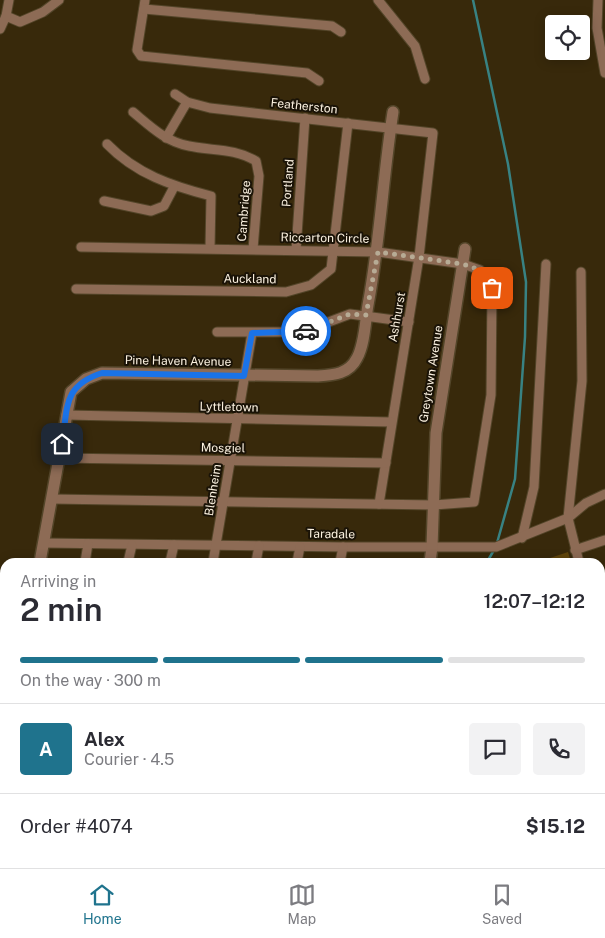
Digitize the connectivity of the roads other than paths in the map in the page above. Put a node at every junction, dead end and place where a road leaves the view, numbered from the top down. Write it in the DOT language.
graph roads {
  1 [pos="10,0"];
  2 [pos="59,0"];
  3 [pos="378,0"];
  4 [pos="598,0"];
  5 [pos="145,4"];
  6 [pos="6,16"];
  7 [pos="601,23"];
  8 [pos="0,29"];
  9 [pos="340,32"];
  10 [pos="603,51"];
  11 [pos="605,73"];
  12 [pos="425,79"];
  13 [pos="319,81"];
  14 [pos="174,94"];
  15 [pos="187,102"];
  16 [pos="133,112"];
  17 [pos="393,112"];
  18 [pos="305,118"];
  19 [pos="348,123"];
  20 [pos="390,127"];
  21 [pos="433,133"];
  22 [pos="166,138"];
  23 [pos="107,144"];
  24 [pos="174,187"];
  25 [pos="104,201"];
  26 [pos="81,247"];
  27 [pos="210,248"];
  28 [pos="465,249"];
  29 [pos="254,250"];
  30 [pos="296,250"];
  31 [pos="334,250"];
  32 [pos="378,252"];
  33 [pos="420,257"];
  34 [pos="463,264"];
  35 [pos="546,264"];
  36 [pos="581,272"];
  37 [pos="76,289"];
  38 [pos="366,315"];
  39 [pos="409,322"];
  40 [pos="217,332"];
  41 [pos="252,333"];
  42 [pos="244,376"];
  43 [pos="66,415"];
  44 [pos="237,419"];
  45 [pos="392,422"];
  46 [pos="59,458"];
  47 [pos="230,460"];
  48 [pos="386,463"];
  49 [pos="605,494"];
  50 [pos="52,499"];
  51 [pos="224,503"];
  52 [pos="379,504"];
  53 [pos="434,505"];
  54 [pos="568,518"];
  55 [pos="522,538"];
  56 [pos="605,540"];
  57 [pos="43,543"];
  58 [pos="88,544"];
  59 [pos="132,544"];
  60 [pos="174,546"];
  61 [pos="216,546"];
  62 [pos="259,546"];
  63 [pos="300,547"];
  64 [pos="343,547"];
  65 [pos="432,547"];
  66 [pos="575,550"];
  67 [pos="41,558"];
  68 [pos="86,558"];
  69 [pos="129,558"];
  70 [pos="171,558"];
  71 [pos="214,558"];
  72 [pos="257,558"];
  73 [pos="298,558"];
  74 [pos="341,558"];
  75 [pos="431,558"];
  76 [pos="578,558"];
  1 -- 6 [label="street"];
  2 -- 6 [label="street"];
  3 -- 12 [label="street"];
  4 -- 7 [label="street"];
  5 -- 9 [label="street"];
  5 -- 13 [label="street"];
  6 -- 8 [label="street"];
  7 -- 10 [label="street"];
  10 -- 11 [label="street"];
  14 -- 15 [label="street, Featherston"];
  15 -- 18 [label="street, Featherston"];
  15 -- 22 [label="street"];
  16 -- 22 [label="street, Cambridge"];
  17 -- 20 [label="street, Pine Haven Avenue"];
  18 -- 19 [label="street, Featherston"];
  18 -- 30 [label="street, Portland"];
  19 -- 20 [label="street, Featherston"];
  19 -- 31 [label="street, Auckland"];
  20 -- 21 [label="street, Featherston"];
  20 -- 32 [label="street, Pine Haven Avenue"];
  21 -- 33 [label="street, Ashhurst"];
  22 -- 29 [label="street, Cambridge"];
  23 -- 24 [label="street"];
  24 -- 25 [label="street"];
  24 -- 27 [label="street"];
  26 -- 27 [label="street, Riccarton Circle"];
  27 -- 29 [label="street, Riccarton Circle"];
  28 -- 34 [label="street, Greytown Avenue"];
  29 -- 30 [label="street, Riccarton Circle"];
  30 -- 31 [label="street, Riccarton Circle"];
  31 -- 32 [label="street, Riccarton Circle"];
  31 -- 37 [label="street, Auckland"];
  32 -- 33 [label="street, Riccarton Circle"];
  32 -- 38 [label="street, Pine Haven Avenue"];
  33 -- 34 [label="street, Riccarton Circle"];
  33 -- 39 [label="street, Ashhurst"];
  34 -- 53 [label="street, Greytown Avenue"];
  34 -- 53 [label="street, Riccarton Circle"];
  35 -- 55 [label="street"];
  36 -- 54 [label="street"];
  38 -- 39 [label="street"];
  38 -- 41 [label="street"];
  38 -- 42 [label="street, Pine Haven Avenue"];
  39 -- 45 [label="street, Ashhurst"];
  40 -- 41 [label="street"];
  41 -- 42 [label="street, Blenheim"];
  42 -- 43 [label="street, Pine Haven Avenue"];
  42 -- 44 [label="street, Blenheim"];
  43 -- 44 [label="street, Lyttletown"];
  43 -- 46 [label="street, Pine Haven Avenue"];
  44 -- 45 [label="street, Lyttletown"];
  44 -- 47 [label="street, Blenheim"];
  45 -- 48 [label="street, Ashhurst"];
  46 -- 47 [label="street, Mosgiel"];
  46 -- 50 [label="street, Pine Haven Avenue"];
  47 -- 48 [label="street, Mosgiel"];
  47 -- 51 [label="street, Blenheim"];
  48 -- 52 [label="street, Ashhurst"];
  49 -- 54 [label="street, Taradale"];
  50 -- 51 [label="street"];
  50 -- 57 [label="street, Pine Haven Avenue"];
  51 -- 52 [label="street"];
  51 -- 61 [label="street, Blenheim"];
  52 -- 53 [label="street"];
  53 -- 65 [label="street, Greytown Avenue"];
  54 -- 55 [label="street, Taradale"];
  54 -- 66 [label="street"];
  55 -- 65 [label="street, Taradale"];
  56 -- 66 [label="street"];
  57 -- 58 [label="street, Taradale"];
  57 -- 67 [label="street, Pine Haven Avenue"];
  58 -- 59 [label="street, Taradale"];
  58 -- 68 [label="street"];
  59 -- 60 [label="street, Taradale"];
  59 -- 69 [label="street"];
  60 -- 61 [label="street, Taradale"];
  60 -- 70 [label="street"];
  61 -- 62 [label="street, Taradale"];
  61 -- 71 [label="street, Blenheim"];
  62 -- 63 [label="street, Taradale"];
  62 -- 72 [label="street"];
  63 -- 64 [label="street, Taradale"];
  63 -- 73 [label="street"];
  64 -- 65 [label="street, Taradale"];
  64 -- 74 [label="street"];
  65 -- 75 [label="street, Greytown Avenue"];
  66 -- 76 [label="street"];
}
